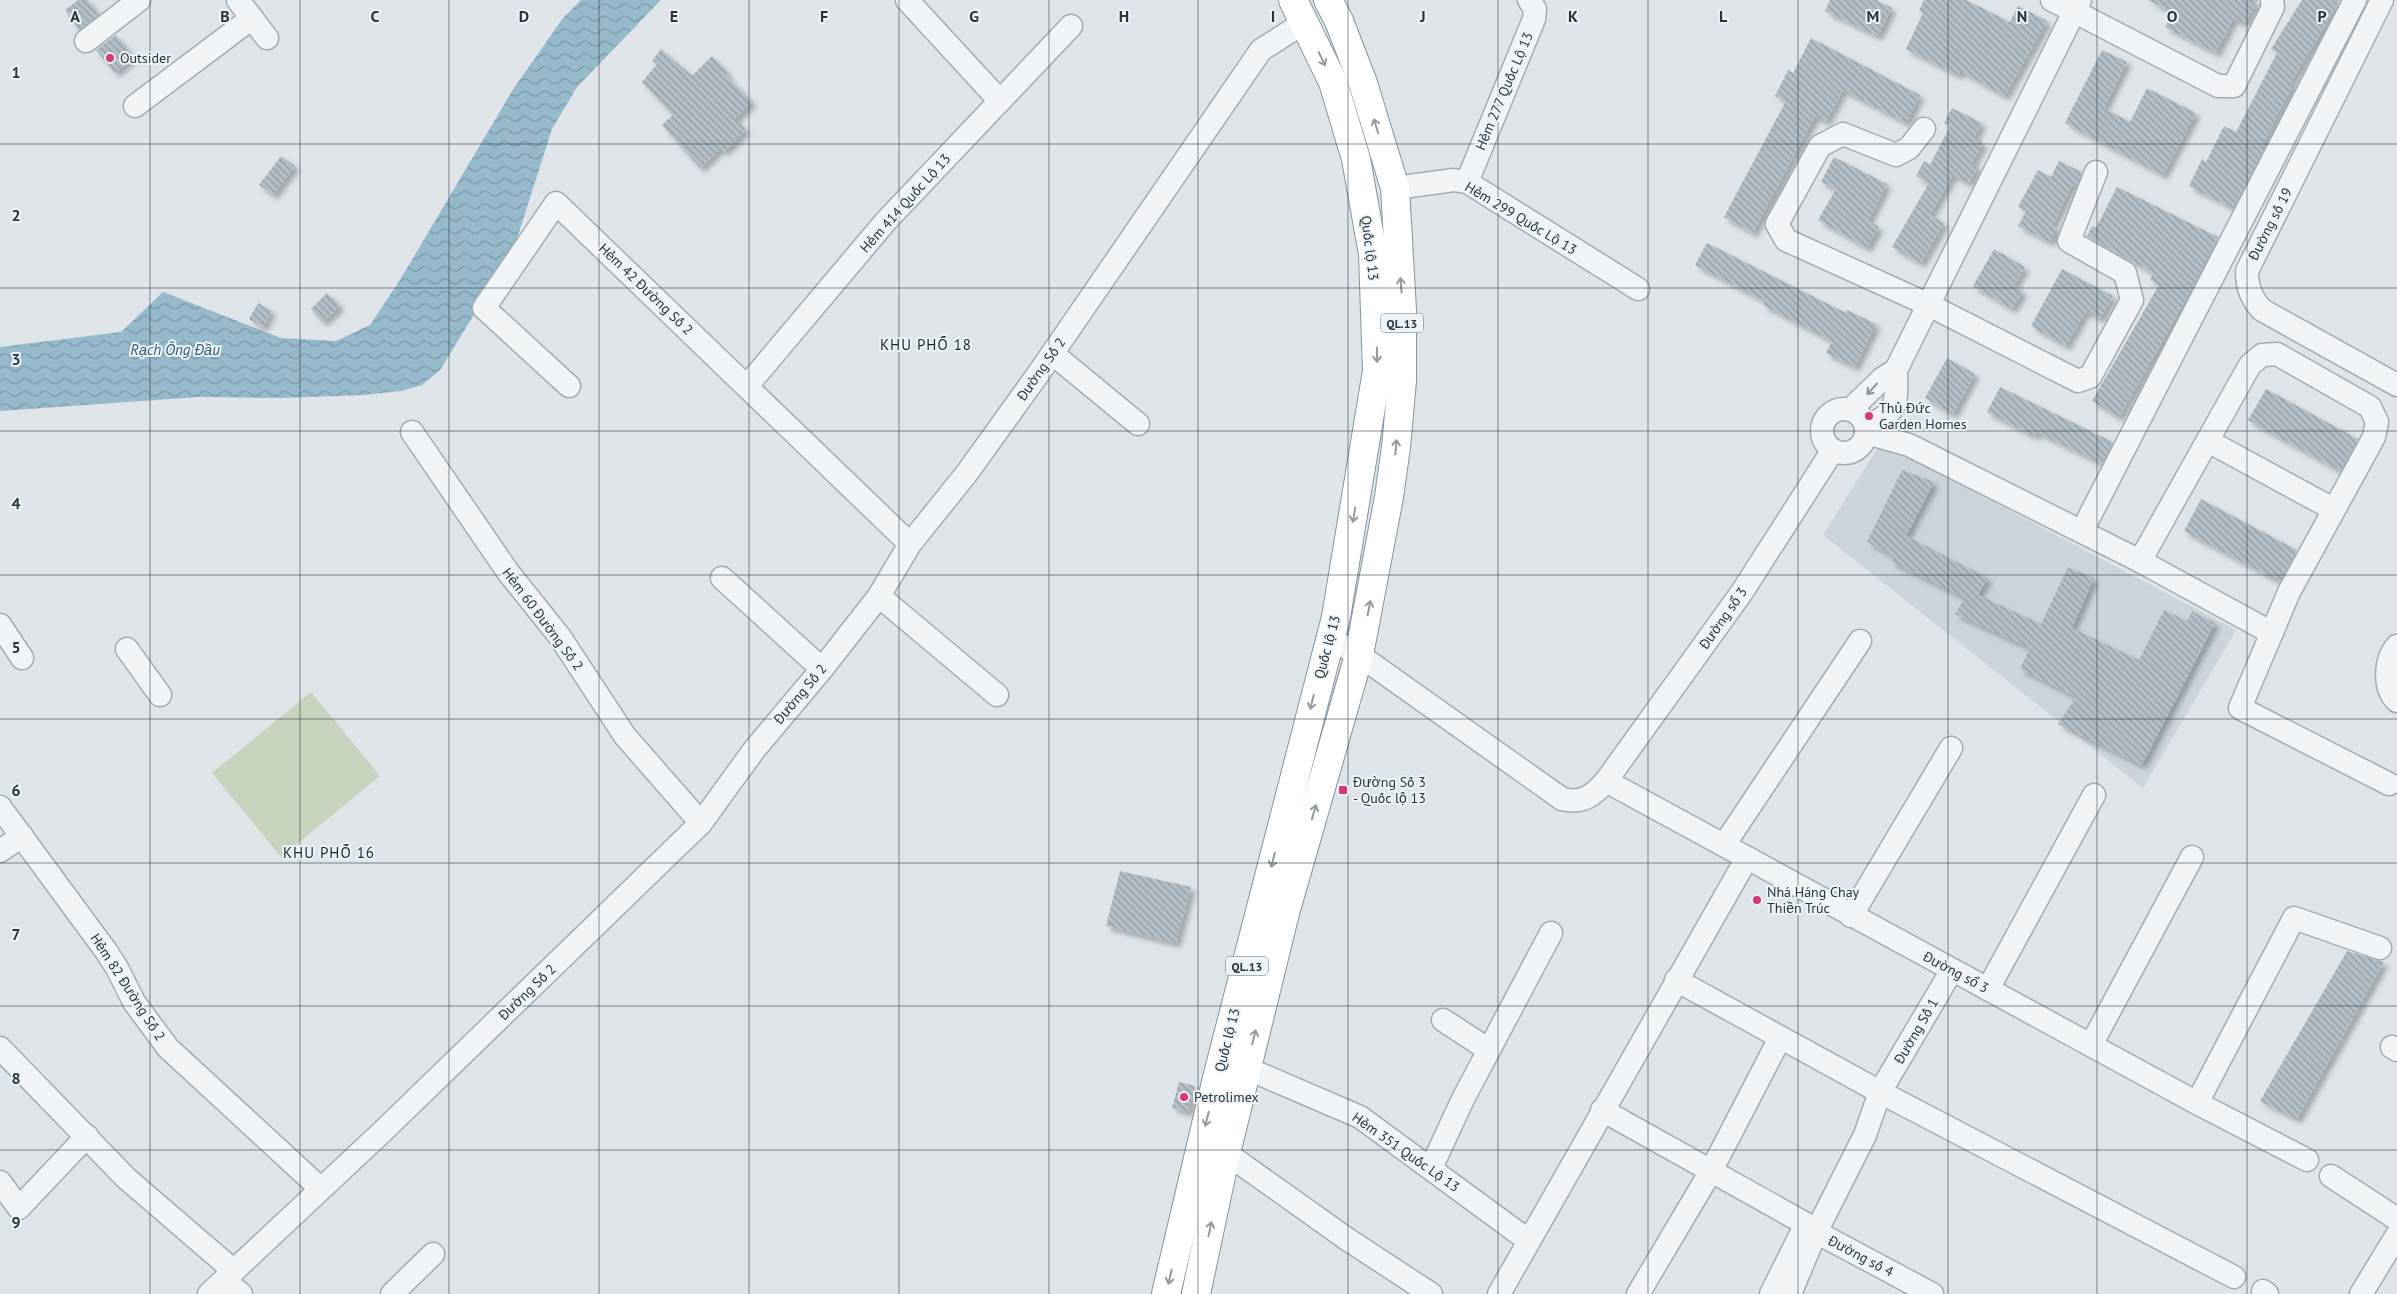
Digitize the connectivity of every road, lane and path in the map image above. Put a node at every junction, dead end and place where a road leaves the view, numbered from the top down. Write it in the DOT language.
graph roads {
  1 [pos="140,0"];
  2 [pos="238,0"];
  3 [pos="908,0"];
  4 [pos="1328,0"];
  5 [pos="1528,0"];
  6 [pos="2052,0"];
  7 [pos="2272,0"];
  8 [pos="2355,0"];
  9 [pos="2382,0"];
  10 [pos="2077,5"];
  11 [pos="1299,11"];
  12 [pos="252,18"];
  13 [pos="1071,26"];
  14 [pos="267,38"];
  15 [pos="86,41"];
  16 [pos="1000,101"];
  17 [pos="135,106"];
  18 [pos="1924,129"];
  19 [pos="2096,172"];
  20 [pos="1466,182"];
  21 [pos="1395,188"];
  22 [pos="1638,289"];
  23 [pos="1927,304"];
  24 [pos="1053,354"];
  25 [pos="1896,370"];
  26 [pos="2397,385"];
  27 [pos="569,386"];
  28 [pos="747,386"];
  29 [pos="1850,410"];
  30 [pos="1138,424"];
  31 [pos="1866,430"];
  32 [pos="412,432"];
  33 [pos="2208,441"];
  34 [pos="1833,450"];
  35 [pos="2333,509"];
  36 [pos="2082,531"];
  37 [pos="910,544"];
  38 [pos="2140,561"];
  39 [pos="722,578"];
  40 [pos="879,596"];
  41 [pos="0,625"];
  42 [pos="2272,633"];
  43 [pos="1330,639"];
  44 [pos="1860,640"];
  45 [pos="2397,646"];
  46 [pos="127,649"];
  47 [pos="1359,655"];
  48 [pos="22,658"];
  49 [pos="822,669"];
  50 [pos="160,695"];
  51 [pos="997,695"];
  52 [pos="2397,701"];
  53 [pos="1951,748"];
  54 [pos="1606,781"];
  55 [pos="2389,784"];
  56 [pos="2094,795"];
  57 [pos="0,807"];
  58 [pos="701,823"];
  59 [pos="22,836"];
  60 [pos="1724,845"];
  61 [pos="0,851"];
  62 [pos="2192,857"];
  63 [pos="1747,858"];
  64 [pos="1851,916"];
  65 [pos="1551,932"];
  66 [pos="2380,948"];
  67 [pos="1952,970"];
  68 [pos="1676,980"];
  69 [pos="1988,989"];
  70 [pos="1443,1020"];
  71 [pos="1780,1038"];
  72 [pos="2092,1046"];
  73 [pos="0,1048"];
  74 [pos="1489,1050"];
  75 [pos="1246,1068"];
  76 [pos="1880,1092"];
  77 [pos="2197,1103"];
  78 [pos="1602,1110"];
  79 [pos="87,1136"];
  80 [pos="1226,1154"];
  81 [pos="2307,1160"];
  82 [pos="1431,1168"];
  83 [pos="1711,1171"];
  84 [pos="2331,1176"];
  85 [pos="0,1182"];
  86 [pos="322,1189"];
  87 [pos="2397,1219"];
  88 [pos="1816,1232"];
  89 [pos="2397,1235"];
  90 [pos="1529,1241"];
  91 [pos="433,1254"];
  92 [pos="2234,1277"];
  93 [pos="227,1285"];
  94 [pos="392,1294"];
  95 [pos="1166,1294"];
  96 [pos="1196,1294"];
  97 [pos="1431,1294"];
  98 [pos="1499,1294"];
  99 [pos="1638,1294"];
  100 [pos="1772,1294"];
  101 [pos="1790,1294"];
  102 [pos="1932,1294"];
  103 [pos="2361,1294"];
  1 -- 15 [label="street"];
  2 -- 12 [label="street"];
  3 -- 16 [label="street"];
  21 -- 4 [label="highway, Quốc lộ 13 / QL.13, one-way"];
  5 -- 20 [label="street, Hẻm 277 Quốc Lộ 13"];
  6 -- 10 [label="street"];
  7 -- 10 [label="street"];
  8 -- 36 [label="street"];
  9 -- 26 [label="street, Đường số 19"];
  10 -- 23 [label="street"];
  11 -- 24 [label="street, Đường Số 2"];
  11 -- 43 [label="highway, Quốc lộ 13 / QL.13, one-way"];
  12 -- 14 [label="street"];
  12 -- 17 [label="street"];
  13 -- 16 [label="street, Hẻm 414 Quốc Lộ 13"];
  16 -- 28 [label="street, Hẻm 414 Quốc Lộ 13"];
  18 -- 23 [label="street"];
  19 -- 23 [label="street"];
  20 -- 21 [label="street, Hẻm 299 Quốc Lộ 13"];
  20 -- 22 [label="street, Hẻm 299 Quốc Lộ 13"];
  47 -- 21 [label="highway, Quốc lộ 13 / QL.13, one-way"];
  23 -- 25 [label="street"];
  24 -- 30 [label="street"];
  24 -- 37 [label="street, Đường Số 2"];
  25 -- 29 [label="street, one-way"];
  25 -- 31 [label="street"];
  27 -- 28 [label="street, Hẻm 42 Đường Số 2"];
  28 -- 37 [label="street, Hẻm 42 Đường Số 2"];
  29 -- 31 [label="street"];
  29 -- 34 [label="street"];
  31 -- 34 [label="street"];
  31 -- 36 [label="street"];
  32 -- 58 [label="street, Hẻm 60 Đường Số 2"];
  33 -- 35 [label="street"];
  33 -- 35 [label="street"];
  33 -- 38 [label="street"];
  34 -- 54 [label="street, Đường sổ 3"];
  35 -- 42 [label="street"];
  36 -- 38 [label="street"];
  37 -- 40 [label="street, Đường Số 2"];
  38 -- 42 [label="street"];
  39 -- 49 [label="street"];
  40 -- 49 [label="street, Đường Số 2"];
  40 -- 51 [label="street"];
  41 -- 48 [label="street"];
  42 -- 55 [label="street"];
  43 -- 47 [label="street, Đường sổ 3"];
  43 -- 95 [label="highway, Quốc lộ 13 / QL.13, one-way"];
  44 -- 60 [label="street"];
  45 -- 52 [label="street"];
  46 -- 50 [label="street"];
  47 -- 54 [label="street, Đường sổ 3"];
  75 -- 47 [label="highway, Quốc lộ 13 / QL.13, one-way"];
  49 -- 58 [label="street, Đường Số 2"];
  53 -- 64 [label="street"];
  54 -- 60 [label="street, Đường sổ 3"];
  56 -- 69 [label="street"];
  57 -- 59 [label="street, Hẻm 82 Đường Số 2"];
  58 -- 86 [label="street, Đường Số 2"];
  59 -- 61 [label="street"];
  59 -- 86 [label="street, Hẻm 82 Đường Số 2"];
  60 -- 63 [label="street, Đường sổ 3"];
  62 -- 72 [label="street"];
  63 -- 64 [label="street, Đường sổ 3"];
  63 -- 68 [label="street"];
  64 -- 67 [label="street, Đường sổ 3"];
  65 -- 74 [label="street"];
  66 -- 77 [label="street"];
  67 -- 69 [label="street, Đường sổ 3"];
  67 -- 76 [label="street, Đường Số 1"];
  68 -- 71 [label="street"];
  68 -- 78 [label="street"];
  69 -- 72 [label="street, Đường sổ 3"];
  70 -- 74 [label="street"];
  71 -- 76 [label="street"];
  71 -- 83 [label="street"];
  72 -- 77 [label="street, Đường sổ 3"];
  73 -- 79 [label="street"];
  74 -- 82 [label="street"];
  75 -- 80 [label="highway, Quốc lộ 13 / QL.13"];
  75 -- 82 [label="street, Hẻm 351 Quốc Lộ 13"];
  76 -- 88 [label="street, Đường Số 1"];
  76 -- 92 [label="street"];
  77 -- 81 [label="street, Đường sổ 3"];
  78 -- 83 [label="street"];
  78 -- 90 [label="street"];
  79 -- 85 [label="street"];
  79 -- 93 [label="street"];
  96 -- 80 [label="highway, Quốc lộ 13 / QL.13, one-way"];
  80 -- 97 [label="street"];
  82 -- 90 [label="street, Hẻm 351 Quốc Lộ 13"];
  83 -- 99 [label="street"];
  83 -- 100 [label="street"];
  84 -- 87 [label="street"];
  86 -- 93 [label="street, Đường Số 2"];
  88 -- 101 [label="street"];
  88 -- 102 [label="street, Đường số 4"];
  89 -- 103 [label="street"];
  90 -- 98 [label="street"];
  91 -- 94 [label="street"];
}
